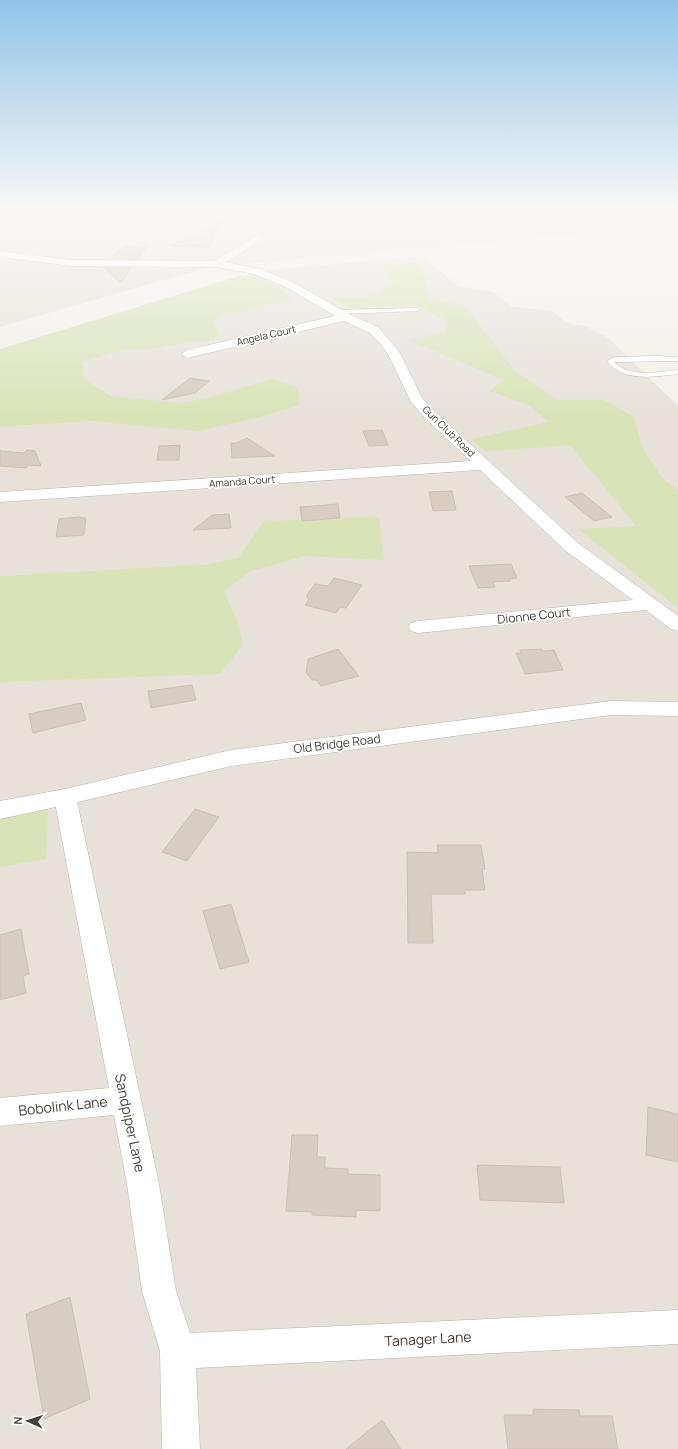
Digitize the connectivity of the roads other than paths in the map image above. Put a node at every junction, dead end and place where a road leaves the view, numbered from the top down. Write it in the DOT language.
graph roads {
  1 [pos="277,280"];
  2 [pos="417,310"];
  3 [pos="341,314"];
  4 [pos="187,354"];
  5 [pos="678,360"];
  6 [pos="678,372"];
  7 [pos="484,465"];
  8 [pos="0,497"];
  9 [pos="650,604"];
  10 [pos="678,625"];
  11 [pos="418,627"];
  12 [pos="678,709"];
  13 [pos="65,797"];
  14 [pos="0,810"];
  15 [pos="125,1100"];
  16 [pos="0,1112"];
  17 [pos="678,1327"];
  18 [pos="178,1351"];
  19 [pos="181,1449"];
  1 -- 3 [label="street, Gun Club Road"];
  2 -- 3 [label="lane"];
  3 -- 4 [label="street, Angela Court"];
  3 -- 7 [label="street, Gun Club Road"];
  5 -- 6 [label="lane"];
  7 -- 8 [label="street, Amanda Court"];
  7 -- 9 [label="street, Gun Club Road"];
  9 -- 10 [label="street, Gun Club Road"];
  9 -- 11 [label="street, Dionne Court"];
  12 -- 13 [label="street, Old Bridge Road"];
  13 -- 14 [label="street, Old Bridge Road"];
  13 -- 15 [label="street, Sandpiper Lane"];
  15 -- 16 [label="street, Bobolink Lane"];
  15 -- 18 [label="street, Sandpiper Lane"];
  17 -- 18 [label="street, Tanager Lane"];
  18 -- 19 [label="street, Sandpiper Lane"];
}
